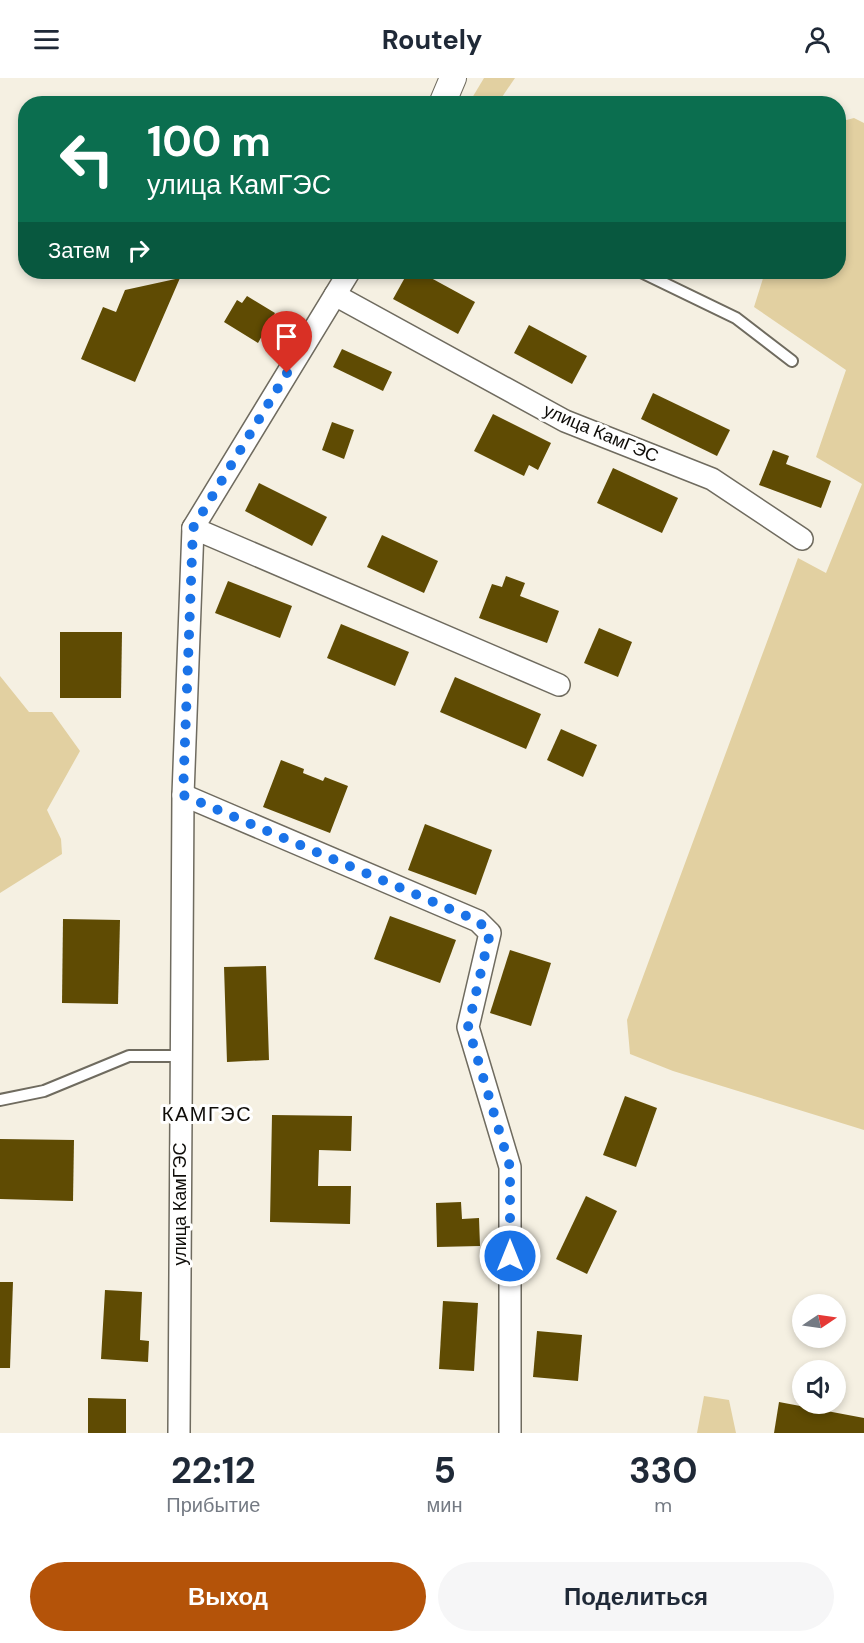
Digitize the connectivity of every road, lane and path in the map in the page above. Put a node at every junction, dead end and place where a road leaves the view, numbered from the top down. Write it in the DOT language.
graph roads {
  1 [pos="453,78"];
  2 [pos="445,96"];
  3 [pos="345,279"];
  4 [pos="655,279"];
  5 [pos="335,295"];
  6 [pos="792,361"];
  7 [pos="193,528"];
  8 [pos="802,539"];
  9 [pos="559,685"];
  10 [pos="183,795"];
  11 [pos="181,1056"];
  12 [pos="0,1100"];
  13 [pos="179,1433"];
  14 [pos="510,1433"];
  1 -- 2 [label="street"];
  3 -- 5 [label="street, улица КамГЭС"];
  4 -- 6 [label="lane"];
  5 -- 7 [label="street, улица КамГЭС"];
  5 -- 8 [label="street, улица КамГЭС"];
  7 -- 9 [label="street"];
  7 -- 10 [label="street, улица КамГЭС"];
  10 -- 11 [label="street, улица КамГЭС"];
  10 -- 14 [label="street"];
  11 -- 12 [label="lane"];
  11 -- 13 [label="street, улица КамГЭС"];
}
